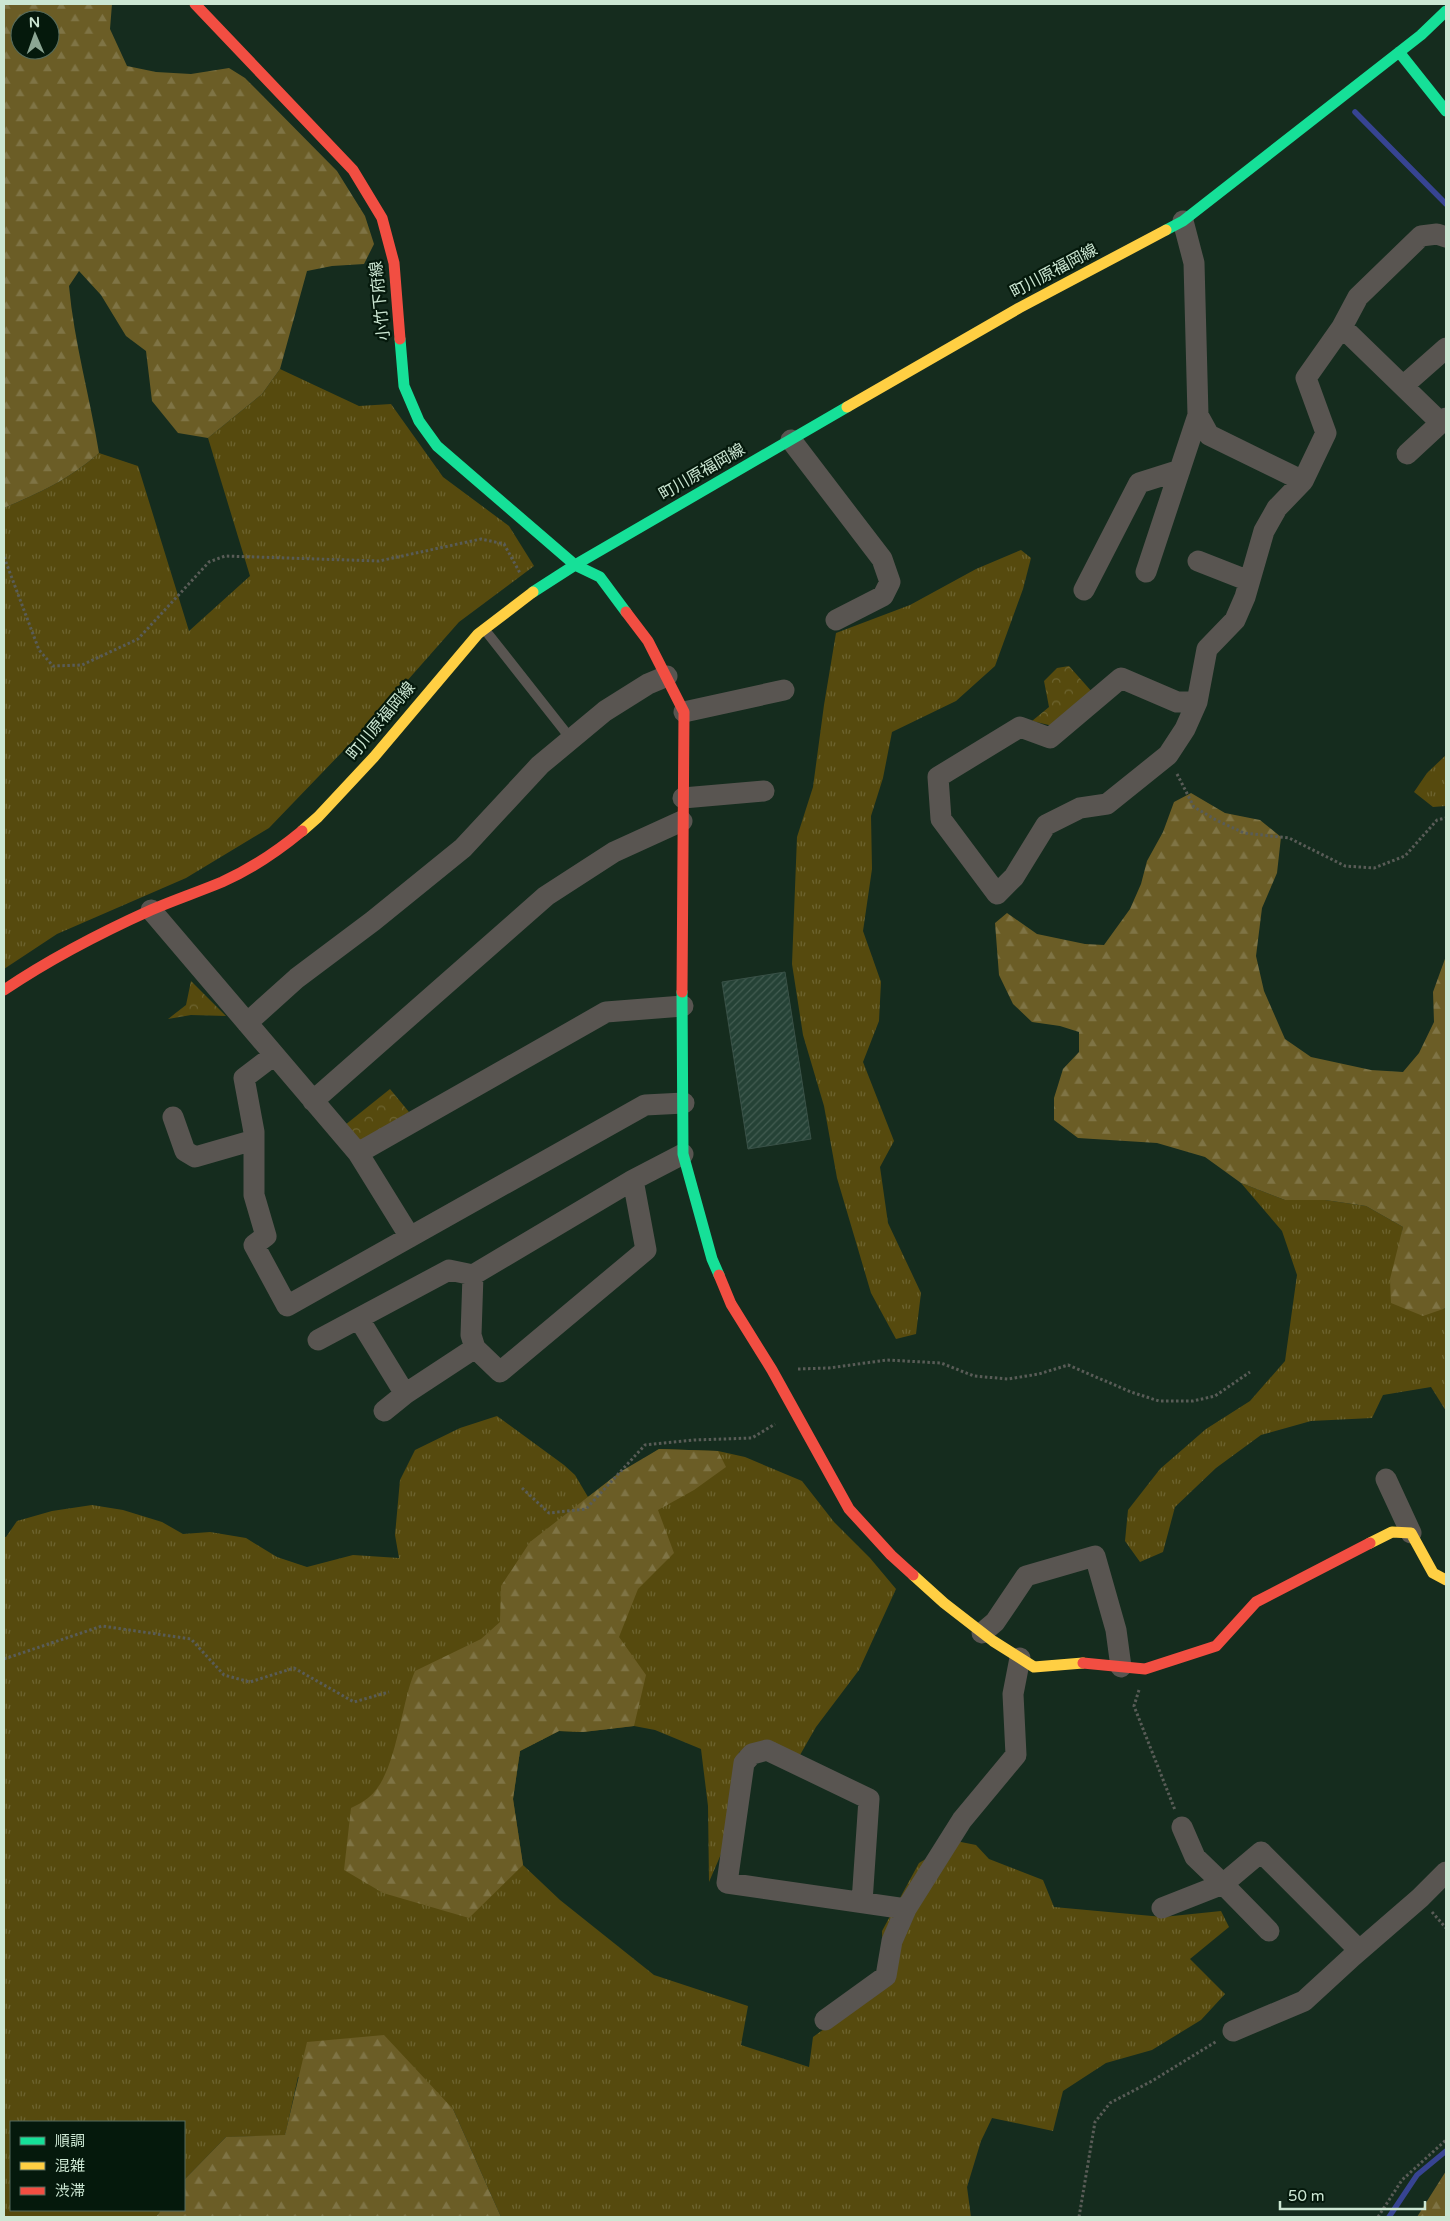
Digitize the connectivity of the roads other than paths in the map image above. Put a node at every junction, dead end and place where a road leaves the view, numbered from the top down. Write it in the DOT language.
graph roads {
  1 [pos="195,4"];
  2 [pos="1446,10"];
  3 [pos="1399,52"];
  4 [pos="1446,111"];
  5 [pos="1183,221"];
  6 [pos="1446,237"];
  7 [pos="1342,327"];
  8 [pos="1446,348"];
  9 [pos="1403,386"];
  10 [pos="1198,415"];
  11 [pos="1444,421"];
  12 [pos="791,440"];
  13 [pos="1407,454"];
  14 [pos="1180,470"];
  15 [pos="1303,481"];
  16 [pos="1198,561"];
  17 [pos="575,564"];
  18 [pos="1146,572"];
  19 [pos="1249,581"];
  20 [pos="1084,590"];
  21 [pos="836,620"];
  22 [pos="484,629"];
  23 [pos="667,676"];
  24 [pos="784,690"];
  25 [pos="1197,702"];
  26 [pos="684,712"];
  27 [pos="571,739"];
  28 [pos="764,791"];
  29 [pos="683,798"];
  30 [pos="682,821"];
  31 [pos="151,910"];
  32 [pos="4,990"];
  33 [pos="683,1006"];
  34 [pos="247,1023"];
  35 [pos="273,1056"];
  36 [pos="313,1100"];
  37 [pos="684,1103"];
  38 [pos="173,1117"];
  39 [pos="254,1140"];
  40 [pos="358,1153"];
  41 [pos="683,1154"];
  42 [pos="633,1180"];
  43 [pos="410,1237"];
  44 [pos="473,1275"];
  45 [pos="359,1319"];
  46 [pos="318,1340"];
  47 [pos="475,1348"];
  48 [pos="405,1394"];
  49 [pos="384,1411"];
  50 [pos="1386,1479"];
  51 [pos="1411,1534"];
  52 [pos="1446,1580"];
  53 [pos="982,1633"];
  54 [pos="1020,1658"];
  55 [pos="1121,1667"];
  56 [pos="1182,1827"];
  57 [pos="1446,1872"];
  58 [pos="1223,1884"];
  59 [pos="862,1902"];
  60 [pos="1162,1908"];
  61 [pos="906,1909"];
  62 [pos="1269,1932"];
  63 [pos="1359,1950"];
  64 [pos="825,2020"];
  65 [pos="1233,2031"];
  1 -- 17 [label="main road, 小竹下府線"];
  2 -- 3 [label="main road, 町川原福岡線"];
  3 -- 4 [label="main road"];
  3 -- 5 [label="main road, 町川原福岡線"];
  5 -- 10 [label="street"];
  5 -- 12 [label="main road, 町川原福岡線"];
  6 -- 7 [label="street"];
  7 -- 9 [label="street"];
  7 -- 15 [label="street"];
  8 -- 9 [label="street"];
  9 -- 11 [label="street"];
  10 -- 14 [label="street"];
  10 -- 15 [label="street"];
  11 -- 13 [label="street"];
  12 -- 17 [label="main road, 町川原福岡線"];
  12 -- 21 [label="street"];
  14 -- 18 [label="street"];
  14 -- 20 [label="street"];
  15 -- 19 [label="street"];
  16 -- 19 [label="street"];
  17 -- 22 [label="main road, 町川原福岡線"];
  17 -- 23 [label="main road, 小竹下府線"];
  19 -- 25 [label="street"];
  22 -- 27 [label="lane"];
  22 -- 31 [label="main road, 町川原福岡線"];
  23 -- 26 [label="main road, 小竹下府線"];
  23 -- 27 [label="street"];
  24 -- 26 [label="street"];
  25 -- 25 [label="street"];
  26 -- 29 [label="main road"];
  27 -- 34 [label="street"];
  28 -- 29 [label="street"];
  29 -- 30 [label="main road"];
  30 -- 33 [label="main road"];
  30 -- 36 [label="street"];
  31 -- 32 [label="main road, 町川原福岡線"];
  31 -- 34 [label="street"];
  33 -- 37 [label="main road"];
  33 -- 40 [label="street"];
  34 -- 35 [label="street"];
  35 -- 36 [label="street"];
  35 -- 39 [label="street"];
  36 -- 40 [label="street"];
  37 -- 41 [label="main road"];
  37 -- 43 [label="street"];
  38 -- 39 [label="street"];
  39 -- 43 [label="street"];
  40 -- 43 [label="street"];
  41 -- 42 [label="street"];
  41 -- 53 [label="main road"];
  42 -- 44 [label="street"];
  42 -- 47 [label="street"];
  44 -- 45 [label="street"];
  44 -- 47 [label="street"];
  45 -- 46 [label="street"];
  45 -- 48 [label="street"];
  47 -- 48 [label="street"];
  48 -- 49 [label="street"];
  50 -- 51 [label="street"];
  51 -- 52 [label="main road"];
  51 -- 55 [label="main road"];
  53 -- 54 [label="main road"];
  53 -- 55 [label="street"];
  54 -- 55 [label="main road"];
  54 -- 61 [label="street"];
  56 -- 58 [label="street"];
  57 -- 63 [label="street"];
  58 -- 60 [label="street"];
  58 -- 62 [label="street"];
  58 -- 63 [label="street"];
  59 -- 59 [label="street"];
  59 -- 61 [label="street"];
  61 -- 64 [label="street"];
  63 -- 65 [label="street"];
}
